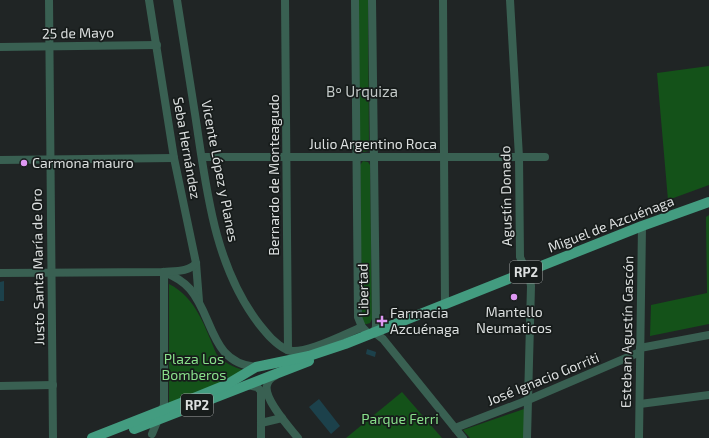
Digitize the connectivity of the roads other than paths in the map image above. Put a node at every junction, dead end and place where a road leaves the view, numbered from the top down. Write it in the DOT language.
graph roads {
  1 [pos="49,0"];
  2 [pos="149,0"];
  3 [pos="177,0"];
  4 [pos="285,0"];
  5 [pos="355,0"];
  6 [pos="372,0"];
  7 [pos="443,0"];
  8 [pos="510,0"];
  9 [pos="157,45"];
  10 [pos="49,47"];
  11 [pos="0,48"];
  12 [pos="202,157"];
  13 [pos="286,157"];
  14 [pos="356,157"];
  15 [pos="374,157"];
  16 [pos="445,157"];
  17 [pos="519,157"];
  18 [pos="545,157"];
  19 [pos="174,158"];
  20 [pos="50,159"];
  21 [pos="0,160"];
  22 [pos="709,202"];
  23 [pos="642,226"];
  24 [pos="196,263"];
  25 [pos="164,272"];
  26 [pos="526,272"];
  27 [pos="0,273"];
  28 [pos="52,273"];
  29 [pos="199,301"];
  30 [pos="445,304"];
  31 [pos="362,327"];
  32 [pos="374,332"];
  33 [pos="709,335"];
  34 [pos="345,344"];
  35 [pos="288,350"];
  36 [pos="640,350"];
  37 [pos="256,367"];
  38 [pos="281,372"];
  39 [pos="53,385"];
  40 [pos="248,385"];
  41 [pos="0,386"];
  42 [pos="709,395"];
  43 [pos="528,400"];
  44 [pos="640,404"];
  45 [pos="162,411"];
  46 [pos="282,418"];
  47 [pos="157,421"];
  48 [pos="136,422"];
  49 [pos="261,423"];
  50 [pos="455,428"];
  51 [pos="150,432"];
  52 [pos="53,438"];
  53 [pos="92,438"];
  54 [pos="110,438"];
  55 [pos="261,438"];
  56 [pos="298,438"];
  57 [pos="463,438"];
  58 [pos="527,438"];
  59 [pos="639,438"];
  1 -- 10 [label="street, Justo Santa María de Oro"];
  2 -- 9 [label="street, Seba Hernández"];
  3 -- 12 [label="street, Vicente López y Planes"];
  4 -- 13 [label="street, Bernardo de Monteagudo"];
  5 -- 14 [label="street, Libertad"];
  6 -- 15 [label="street, Libertad"];
  7 -- 16 [label="street"];
  8 -- 17 [label="street, Agustín Donado"];
  9 -- 10 [label="street, 25 de Mayo"];
  9 -- 19 [label="street, Seba Hernández"];
  10 -- 11 [label="street, 25 de Mayo"];
  10 -- 20 [label="street, Justo Santa María de Oro"];
  12 -- 13 [label="street, Julio Argentino Roca"];
  12 -- 35 [label="street, Vicente López y Planes"];
  13 -- 14 [label="street, Julio Argentino Roca"];
  13 -- 35 [label="street, Bernardo de Monteagudo"];
  14 -- 15 [label="street, Julio Argentino Roca"];
  14 -- 31 [label="street, Libertad"];
  15 -- 16 [label="street, Julio Argentino Roca"];
  15 -- 32 [label="street, Libertad"];
  16 -- 17 [label="street, Julio Argentino Roca"];
  16 -- 30 [label="street"];
  17 -- 18 [label="street, Julio Argentino Roca"];
  17 -- 26 [label="street, Agustín Donado"];
  19 -- 20 [label="street"];
  19 -- 24 [label="street, Seba Hernández"];
  20 -- 21 [label="street"];
  20 -- 28 [label="street, Justo Santa María de Oro"];
  22 -- 23 [label="main road, Miguel de Azcuénaga / RP2"];
  23 -- 26 [label="main road, Miguel de Azcuénaga / RP2"];
  23 -- 36 [label="street, Esteban Agustín Gascón"];
  24 -- 25 [label="street"];
  24 -- 29 [label="street, Seba Hernández"];
  25 -- 28 [label="street"];
  25 -- 29 [label="street, Seba Hernández"];
  25 -- 45 [label="street"];
  26 -- 30 [label="main road, Miguel de Azcuénaga / RP2"];
  26 -- 43 [label="street, Agustín Donado"];
  27 -- 28 [label="street"];
  28 -- 39 [label="street, Justo Santa María de Oro"];
  29 -- 37 [label="street, Seba Hernández"];
  30 -- 32 [label="main road, Miguel de Azcuénaga / RP2"];
  31 -- 32 [label="street, Libertad"];
  31 -- 35 [label="street"];
  32 -- 34 [label="main road, Miguel de Azcuénaga / RP2"];
  32 -- 50 [label="street"];
  33 -- 36 [label="street, José Ignacio Gorriti"];
  34 -- 37 [label="main road, Miguel de Azcuénaga / RP2"];
  34 -- 38 [label="main road, Miguel de Azcuénaga / RP2"];
  36 -- 43 [label="street, José Ignacio Gorriti"];
  36 -- 44 [label="street, Esteban Agustín Gascón"];
  37 -- 45 [label="main road, Miguel de Azcuénaga / RP2"];
  38 -- 40 [label="main road, Miguel de Azcuénaga / RP2"];
  38 -- 46 [label="street"];
  39 -- 41 [label="street"];
  39 -- 52 [label="street, Justo Santa María de Oro"];
  40 -- 47 [label="main road, Miguel de Azcuénaga / RP2"];
  40 -- 49 [label="street"];
  42 -- 44 [label="street"];
  43 -- 50 [label="street, José Ignacio Gorriti"];
  43 -- 58 [label="street, Agustín Donado"];
  44 -- 59 [label="street, Esteban Agustín Gascón"];
  45 -- 47 [label="street"];
  45 -- 48 [label="main road, Miguel de Azcuénaga / RP2"];
  46 -- 49 [label="street"];
  46 -- 56 [label="street"];
  47 -- 51 [label="main road, Miguel de Azcuénaga / RP2"];
  48 -- 51 [label="street"];
  48 -- 53 [label="main road, Miguel de Azcuénaga / RP2"];
  49 -- 55 [label="street"];
  50 -- 57 [label="street"];
  51 -- 54 [label="main road, Miguel de Azcuénaga / RP2"];
}
